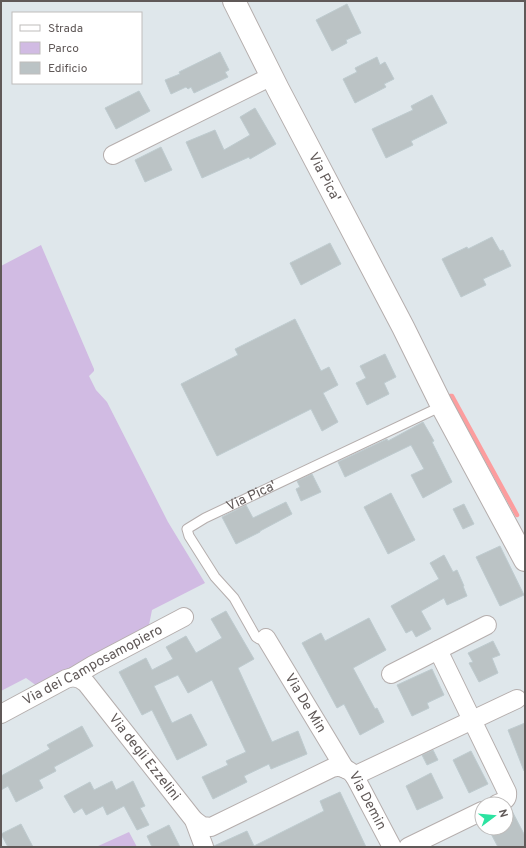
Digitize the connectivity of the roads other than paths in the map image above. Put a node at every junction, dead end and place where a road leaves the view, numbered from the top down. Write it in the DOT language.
graph roads {
  1 [pos="234,1"];
  2 [pos="272,76"];
  3 [pos="113,155"];
  4 [pos="442,406"];
  5 [pos="525,560"];
  6 [pos="184,617"];
  7 [pos="487,626"];
  8 [pos="266,638"];
  9 [pos="438,650"];
  10 [pos="391,674"];
  11 [pos="73,677"];
  12 [pos="517,699"];
  13 [pos="1,714"];
  14 [pos="472,720"];
  15 [pos="344,771"];
  16 [pos="508,796"];
  17 [pos="474,815"];
  18 [pos="194,820"];
  19 [pos="204,847"];
  20 [pos="392,847"];
  21 [pos="408,847"];
  1 -- 2 [label="street, Via Pica'"];
  2 -- 3 [label="street"];
  2 -- 4 [label="street, Via Pica'"];
  4 -- 5 [label="street, Via Pica'"];
  4 -- 8 [label="lane, Via Pica'"];
  6 -- 11 [label="street, Via dei Camposamopiero"];
  7 -- 9 [label="street"];
  8 -- 15 [label="street, Via De Min"];
  9 -- 10 [label="street"];
  9 -- 14 [label="street"];
  11 -- 13 [label="street, Via dei Camposamopiero"];
  11 -- 18 [label="street, Via degli Ezzelini"];
  12 -- 14 [label="street"];
  14 -- 15 [label="street"];
  14 -- 16 [label="street"];
  15 -- 18 [label="street"];
  15 -- 20 [label="street, Via Demin"];
  17 -- 21 [label="street"];
  18 -- 19 [label="street, Via degli Ezzelini"];
}
